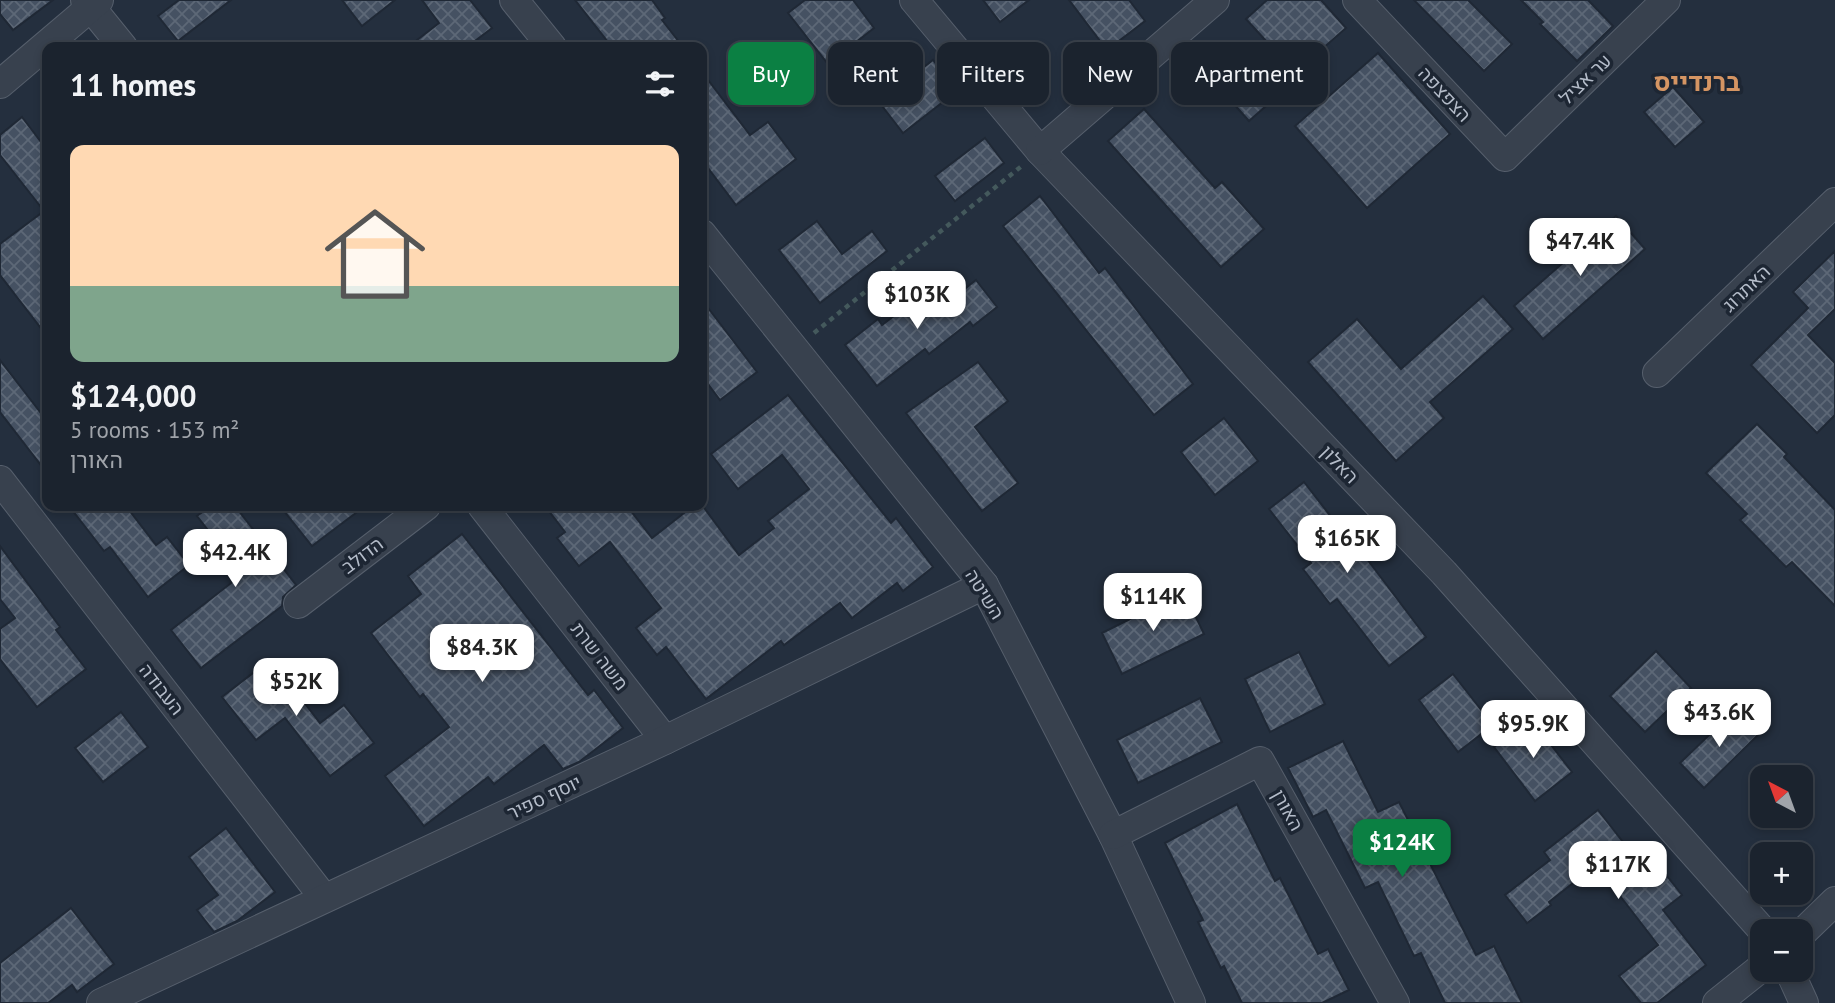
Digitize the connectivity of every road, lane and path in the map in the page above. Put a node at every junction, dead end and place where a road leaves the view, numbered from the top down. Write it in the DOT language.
graph roads {
  1 [pos="514,0"];
  2 [pos="914,0"];
  3 [pos="1214,0"];
  4 [pos="1356,0"];
  5 [pos="1666,0"];
  6 [pos="92,2"];
  7 [pos="47,42"];
  8 [pos="120,42"];
  9 [pos="539,42"];
  10 [pos="42,47"];
  11 [pos="0,84"];
  12 [pos="1040,151"];
  13 [pos="1505,157"];
  14 [pos="1835,202"];
  15 [pos="707,240"];
  16 [pos="794,349"];
  17 [pos="1657,373"];
  18 [pos="0,480"];
  19 [pos="419,511"];
  20 [pos="486,511"];
  21 [pos="984,585"];
  22 [pos="298,604"];
  23 [pos="665,740"];
  24 [pos="1113,835"];
  25 [pos="324,898"];
  26 [pos="1835,901"];
  27 [pos="1752,919"];
  28 [pos="1813,922"];
  29 [pos="1750,977"];
  30 [pos="1794,982"];
  31 [pos="101,1003"];
  32 [pos="1191,1003"];
  33 [pos="1395,1003"];
  34 [pos="1717,1003"];
  35 [pos="1804,1003"];
  1 -- 9 [label="street"];
  2 -- 12 [label="street, האלון"];
  3 -- 12 [label="street"];
  4 -- 13 [label="street, הצפצפה"];
  5 -- 13 [label="street, ער אציל"];
  6 -- 7 [label="street"];
  6 -- 8 [label="street"];
  10 -- 11 [label="street"];
  12 -- 16 [label="path"];
  12 -- 27 [label="street, האלון"];
  14 -- 17 [label="street, האתרוג"];
  15 -- 16 [label="street, השיטה"];
  16 -- 21 [label="street, השיטה"];
  18 -- 25 [label="street, העבודה"];
  19 -- 22 [label="street, הדולב"];
  20 -- 23 [label="street, משה שרת"];
  21 -- 23 [label="street, יוסף ספיר"];
  21 -- 24 [label="street, השיטה"];
  23 -- 25 [label="street, יוסף ספיר"];
  24 -- 32 [label="street, השיטה"];
  24 -- 33 [label="street, האורן"];
  25 -- 31 [label="street, יוסף ספיר"];
  26 -- 28 [label="street"];
  29 -- 34 [label="street"];
  30 -- 35 [label="street"];
}
